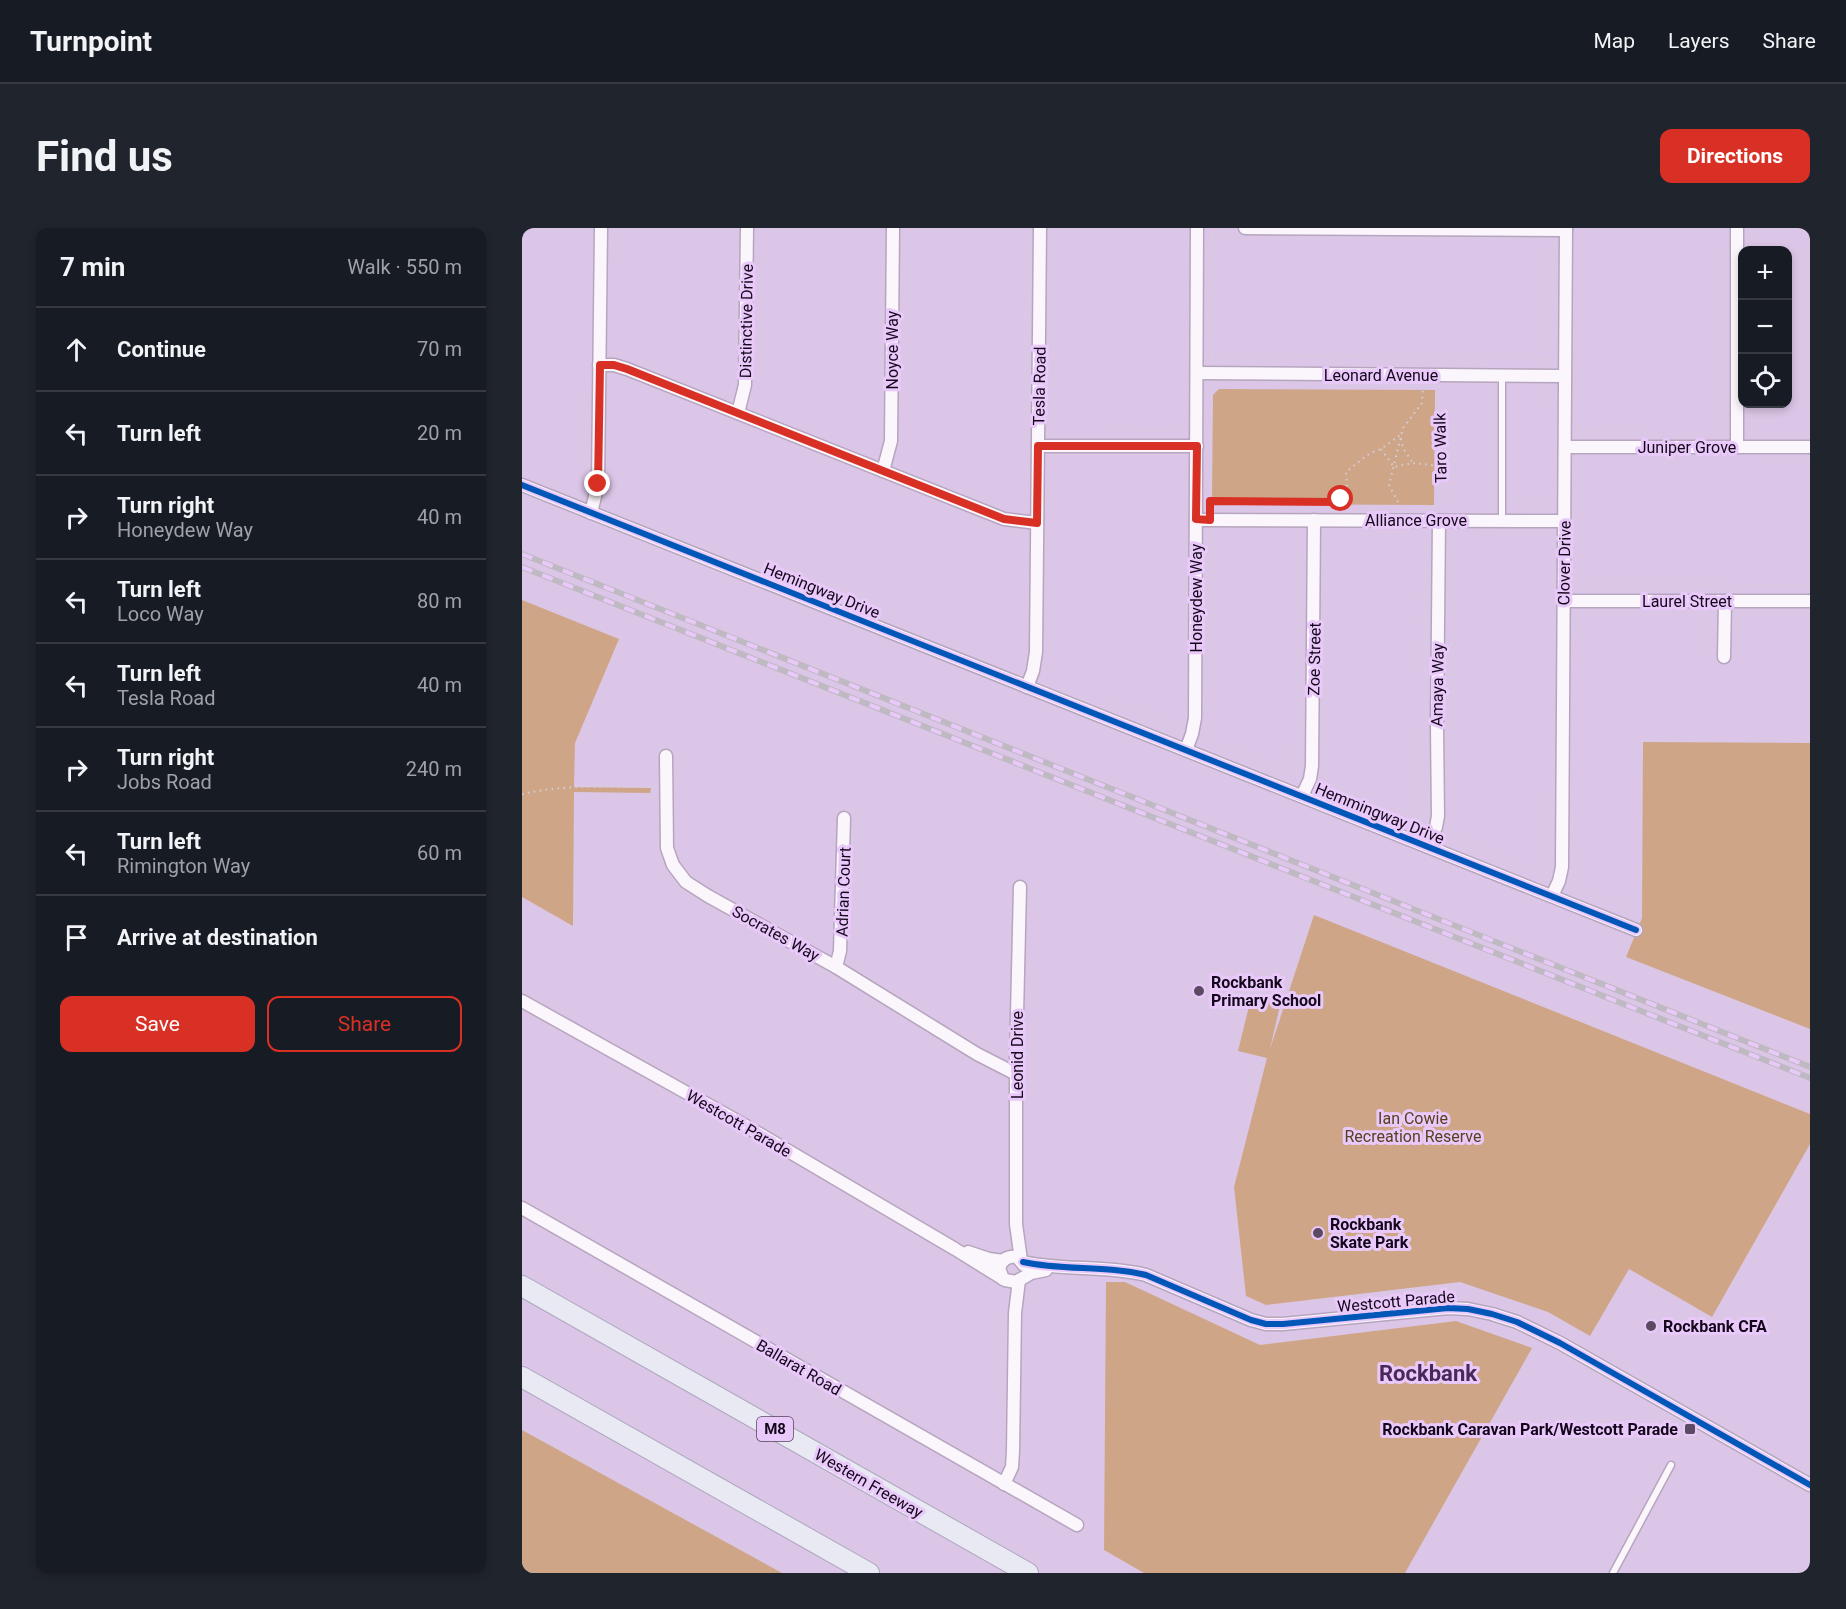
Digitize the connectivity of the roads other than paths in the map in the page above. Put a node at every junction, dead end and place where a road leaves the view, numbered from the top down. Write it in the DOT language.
graph roads {
  1 [pos="601,228"];
  2 [pos="747,228"];
  3 [pos="893,228"];
  4 [pos="1040,228"];
  5 [pos="1197,228"];
  6 [pos="1245,228"];
  7 [pos="1737,228"];
  8 [pos="1566,229"];
  9 [pos="600,365"];
  10 [pos="1197,373"];
  11 [pos="1503,376"];
  12 [pos="1565,376"];
  13 [pos="738,413"];
  14 [pos="1038,446"];
  15 [pos="1197,446"];
  16 [pos="1565,447"];
  17 [pos="1737,447"];
  18 [pos="1810,447"];
  19 [pos="883,471"];
  20 [pos="522,485"];
  21 [pos="591,513"];
  22 [pos="1196,519"];
  23 [pos="1314,520"];
  24 [pos="1439,521"];
  25 [pos="1502,521"];
  26 [pos="1558,521"];
  27 [pos="1037,523"];
  28 [pos="1564,601"];
  29 [pos="1725,601"];
  30 [pos="1810,601"];
  31 [pos="1725,657"];
  32 [pos="1027,687"];
  33 [pos="1113,721"];
  34 [pos="1186,750"];
  35 [pos="666,756"];
  36 [pos="1302,796"];
  37 [pos="844,818"];
  38 [pos="1427,846"];
  39 [pos="1020,887"];
  40 [pos="1552,896"];
  41 [pos="1636,930"];
  42 [pos="836,967"];
  43 [pos="522,1001"];
  44 [pos="977,1054"];
  45 [pos="1016,1058"];
  46 [pos="1016,1074"];
  47 [pos="522,1208"];
  48 [pos="1016,1224"];
  49 [pos="955,1249"];
  50 [pos="1003,1260"];
  51 [pos="1022,1261"];
  52 [pos="1059,1268"];
  53 [pos="1021,1279"];
  54 [pos="1004,1280"];
  55 [pos="522,1286"];
  56 [pos="1015,1313"];
  57 [pos="522,1377"];
  58 [pos="1671,1465"];
  59 [pos="1004,1484"];
  60 [pos="1810,1485"];
  61 [pos="1077,1524"];
  62 [pos="868,1573"];
  63 [pos="1028,1573"];
  64 [pos="1613,1573"];
  1 -- 9 [label="street"];
  2 -- 13 [label="street, Distinctive Drive"];
  3 -- 19 [label="street, Noyce Way"];
  4 -- 14 [label="street, Tesla Road"];
  5 -- 10 [label="street, Honeydew Way"];
  6 -- 8 [label="street"];
  7 -- 17 [label="street"];
  8 -- 12 [label="street, Clover Drive"];
  9 -- 13 [label="street"];
  9 -- 21 [label="street"];
  10 -- 11 [label="street, Leonard Avenue"];
  10 -- 15 [label="street, Honeydew Way"];
  11 -- 12 [label="street, Leonard Avenue"];
  11 -- 25 [label="lane"];
  12 -- 16 [label="street, Clover Drive"];
  13 -- 19 [label="street"];
  14 -- 15 [label="street"];
  14 -- 27 [label="street, Tesla Road"];
  15 -- 22 [label="street, Honeydew Way"];
  16 -- 17 [label="street, Juniper Grove"];
  16 -- 26 [label="street, Clover Drive"];
  17 -- 18 [label="street, Juniper Grove"];
  19 -- 27 [label="street"];
  20 -- 21 [label="street, Hemingway Drive"];
  21 -- 32 [label="street, Hemingway Drive"];
  22 -- 23 [label="street, Alliance Grove"];
  22 -- 34 [label="street, Honeydew Way"];
  23 -- 24 [label="street, Alliance Grove"];
  23 -- 36 [label="street, Zoe Street"];
  24 -- 25 [label="street, Alliance Grove"];
  24 -- 38 [label="street, Amaya Way"];
  25 -- 26 [label="street, Alliance Grove"];
  26 -- 28 [label="street, Clover Drive"];
  27 -- 32 [label="street, Tesla Road"];
  28 -- 29 [label="street, Laurel Street"];
  28 -- 40 [label="street, Clover Drive"];
  29 -- 30 [label="street, Laurel Street"];
  29 -- 31 [label="street"];
  32 -- 33 [label="street, Hemingway Drive"];
  33 -- 34 [label="street, Hemmingway Drive"];
  34 -- 36 [label="street, Hemmingway Drive"];
  35 -- 42 [label="street, Socrates Way"];
  36 -- 38 [label="street, Hemmingway Drive"];
  37 -- 42 [label="street, Adrian Court"];
  38 -- 40 [label="street, Hemmingway Drive"];
  39 -- 45 [label="street, Leonid Drive"];
  40 -- 41 [label="street, Hemmingway Drive"];
  42 -- 44 [label="street, Socrates Way"];
  43 -- 49 [label="street, Westcott Parade"];
  44 -- 45 [label="street, Socrates Way"];
  44 -- 46 [label="street, Socrates Way"];
  45 -- 46 [label="street, Leonid Drive"];
  46 -- 48 [label="street, Leonid Drive"];
  47 -- 59 [label="street, Ballarat Road"];
  48 -- 50 [label="street, Leonid Drive"];
  48 -- 51 [label="street, Leonid Drive"];
  49 -- 50 [label="street, Westcott Parade"];
  49 -- 54 [label="street, Westcott Parade"];
  50 -- 51 [label="street"];
  50 -- 54 [label="street"];
  51 -- 52 [label="street, Westcott Parade"];
  51 -- 53 [label="street"];
  52 -- 53 [label="street, Westcott Parade"];
  52 -- 60 [label="street, Westcott Parade"];
  53 -- 54 [label="street"];
  53 -- 56 [label="street"];
  54 -- 56 [label="street"];
  55 -- 63 [label="highway, Western Freeway / M8"];
  56 -- 59 [label="street"];
  57 -- 62 [label="highway"];
  58 -- 64 [label="lane"];
  59 -- 61 [label="street, Ballarat Road"];
}
